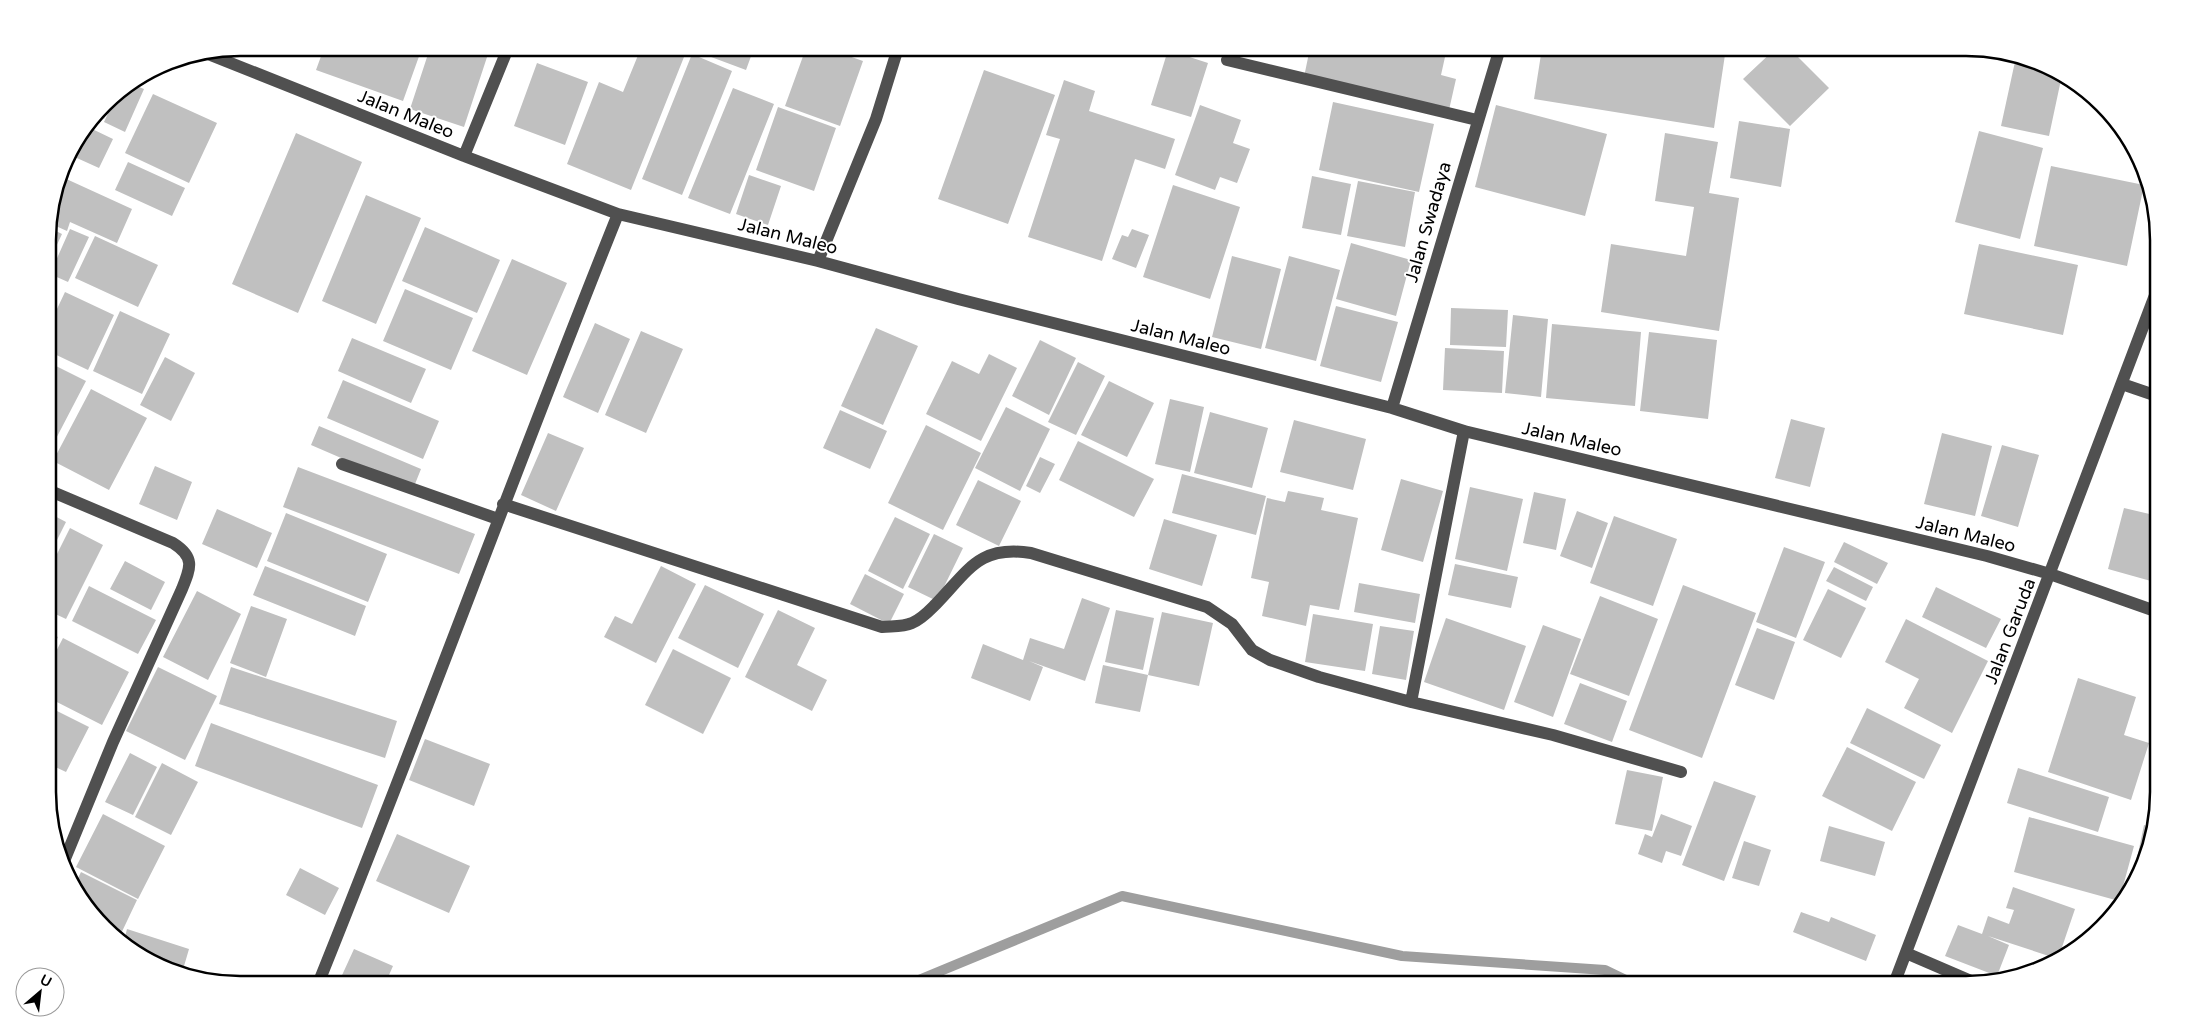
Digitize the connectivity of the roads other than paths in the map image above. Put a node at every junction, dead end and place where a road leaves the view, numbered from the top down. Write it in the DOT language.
graph roads {
  1 [pos="505,56"];
  2 [pos="896,56"];
  3 [pos="1497,56"];
  4 [pos="218,58"];
  5 [pos="1227,60"];
  6 [pos="1477,120"];
  7 [pos="464,156"];
  8 [pos="618,214"];
  9 [pos="818,261"];
  10 [pos="2150,309"];
  11 [pos="2122,384"];
  12 [pos="2150,394"];
  13 [pos="1392,408"];
  14 [pos="1464,432"];
  15 [pos="342,464"];
  16 [pos="56,493"];
  17 [pos="503,504"];
  18 [pos="498,519"];
  19 [pos="2050,574"];
  20 [pos="2150,609"];
  21 [pos="1411,702"];
  22 [pos="1681,772"];
  23 [pos="67,854"];
  24 [pos="1906,953"];
  25 [pos="321,976"];
  26 [pos="1897,976"];
  27 [pos="1959,976"];
  1 -- 7 [label="street"];
  2 -- 9 [label="street"];
  3 -- 6 [label="street, Jalan Swadaya"];
  4 -- 7 [label="street, Jalan Maleo"];
  5 -- 6 [label="street"];
  6 -- 13 [label="street, Jalan Swadaya"];
  7 -- 8 [label="street, Jalan Maleo"];
  8 -- 9 [label="street, Jalan Maleo"];
  8 -- 17 [label="street"];
  9 -- 13 [label="street, Jalan Maleo"];
  10 -- 11 [label="street, Jalan Garuda"];
  11 -- 12 [label="street"];
  11 -- 19 [label="street, Jalan Garuda"];
  13 -- 14 [label="street, Jalan Maleo"];
  14 -- 19 [label="street, Jalan Maleo"];
  14 -- 21 [label="street"];
  15 -- 18 [label="street"];
  16 -- 23 [label="street"];
  17 -- 18 [label="street"];
  17 -- 21 [label="street"];
  18 -- 25 [label="street"];
  19 -- 20 [label="street, Jalan Maleo"];
  19 -- 24 [label="street, Jalan Garuda"];
  21 -- 22 [label="street"];
  24 -- 26 [label="street, Jalan Garuda"];
  24 -- 27 [label="street"];
}
